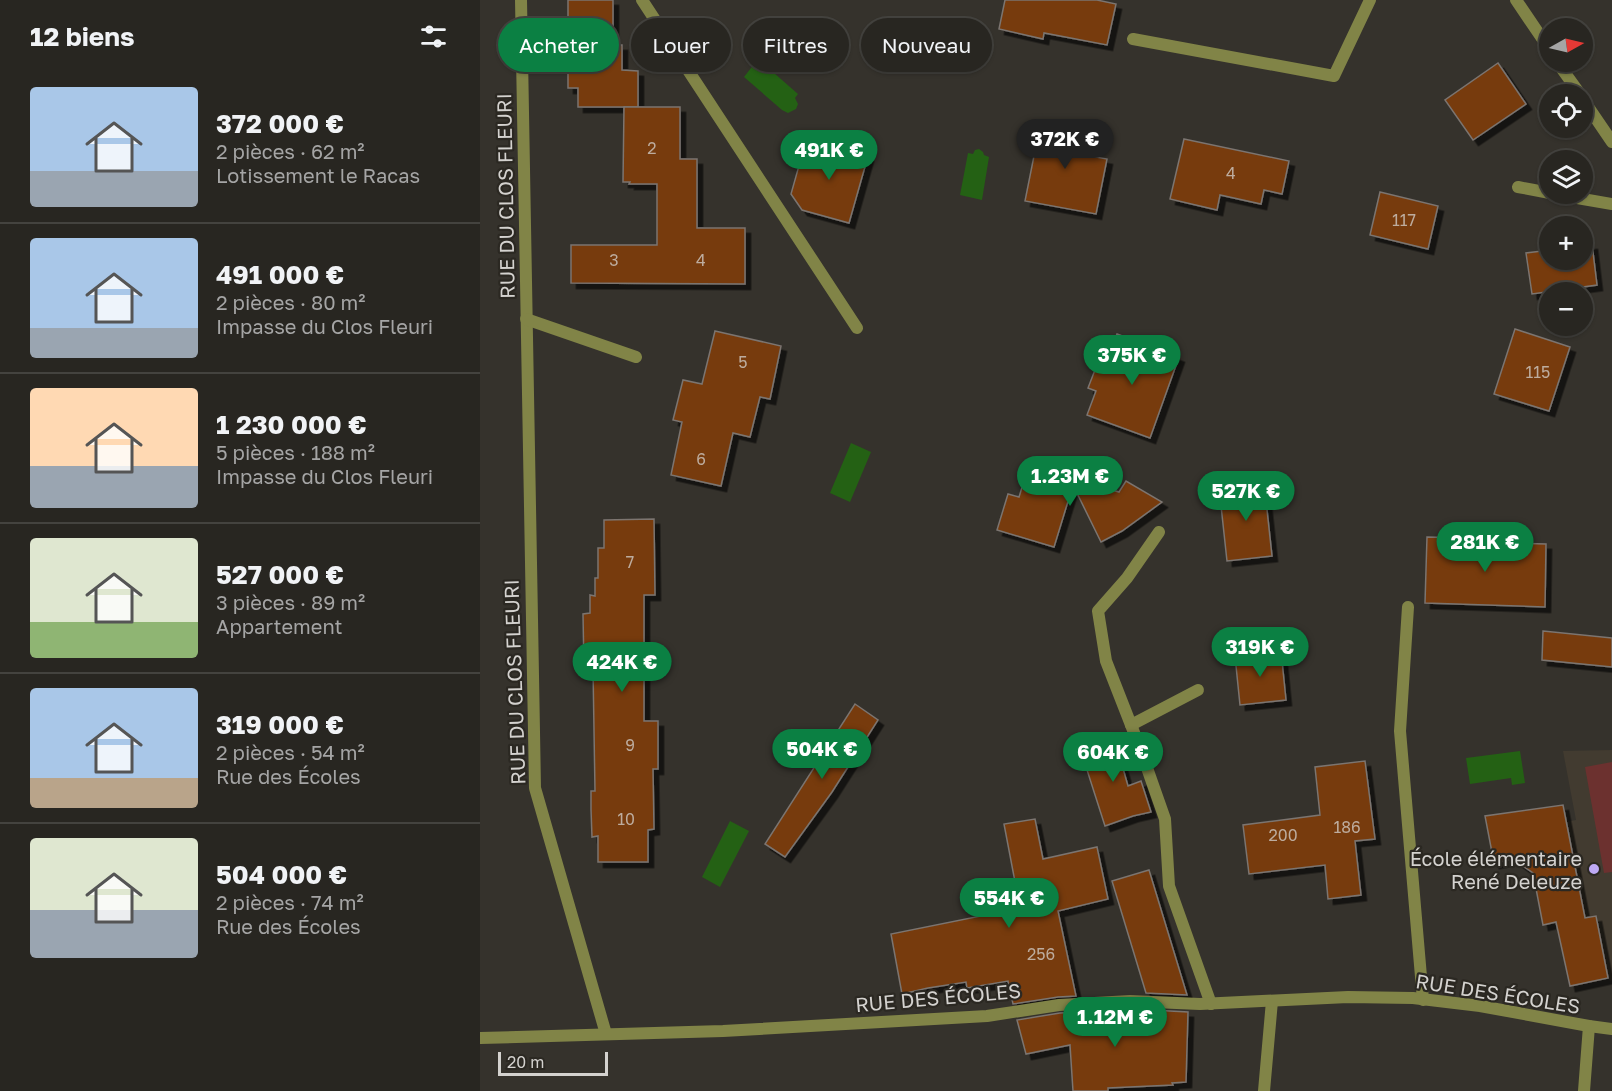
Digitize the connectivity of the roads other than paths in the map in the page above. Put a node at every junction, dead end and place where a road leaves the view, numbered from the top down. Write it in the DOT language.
graph roads {
  1 [pos="521,0"];
  2 [pos="642,0"];
  3 [pos="1370,0"];
  4 [pos="1516,0"];
  5 [pos="1539,34"];
  6 [pos="1133,39"];
  7 [pos="1593,114"];
  8 [pos="1612,142"];
  9 [pos="1518,187"];
  10 [pos="1539,191"];
  11 [pos="1593,201"];
  12 [pos="1612,204"];
  13 [pos="526,319"];
  14 [pos="857,328"];
  15 [pos="636,357"];
  16 [pos="1159,532"];
  17 [pos="1408,607"];
  18 [pos="1198,690"];
  19 [pos="1131,725"];
  20 [pos="1423,1000"];
  21 [pos="1272,1001"];
  22 [pos="1211,1004"];
  23 [pos="1589,1026"];
  24 [pos="1612,1029"];
  25 [pos="606,1034"];
  26 [pos="480,1038"];
  27 [pos="1264,1091"];
  28 [pos="1584,1091"];
  1 -- 13 [label="street, RUE DU CLOS FLEURI"];
  2 -- 14 [label="street"];
  3 -- 6 [label="street"];
  4 -- 5 [label="street"];
  7 -- 8 [label="street"];
  9 -- 10 [label="street"];
  11 -- 12 [label="street"];
  13 -- 15 [label="street, RUE DU CLOS FLEURI"];
  13 -- 25 [label="street, RUE DU CLOS FLEURI"];
  16 -- 19 [label="street"];
  17 -- 20 [label="street"];
  18 -- 19 [label="street"];
  19 -- 22 [label="street"];
  20 -- 21 [label="street, RUE DES ÉCOLES"];
  20 -- 23 [label="street, RUE DES ÉCOLES"];
  21 -- 22 [label="street, RUE DES ÉCOLES"];
  21 -- 27 [label="street"];
  22 -- 25 [label="street, RUE DES ÉCOLES"];
  23 -- 24 [label="street, RUE DES ÉCOLES"];
  23 -- 28 [label="street"];
  25 -- 26 [label="street, RUE DES ÉCOLES"];
}
